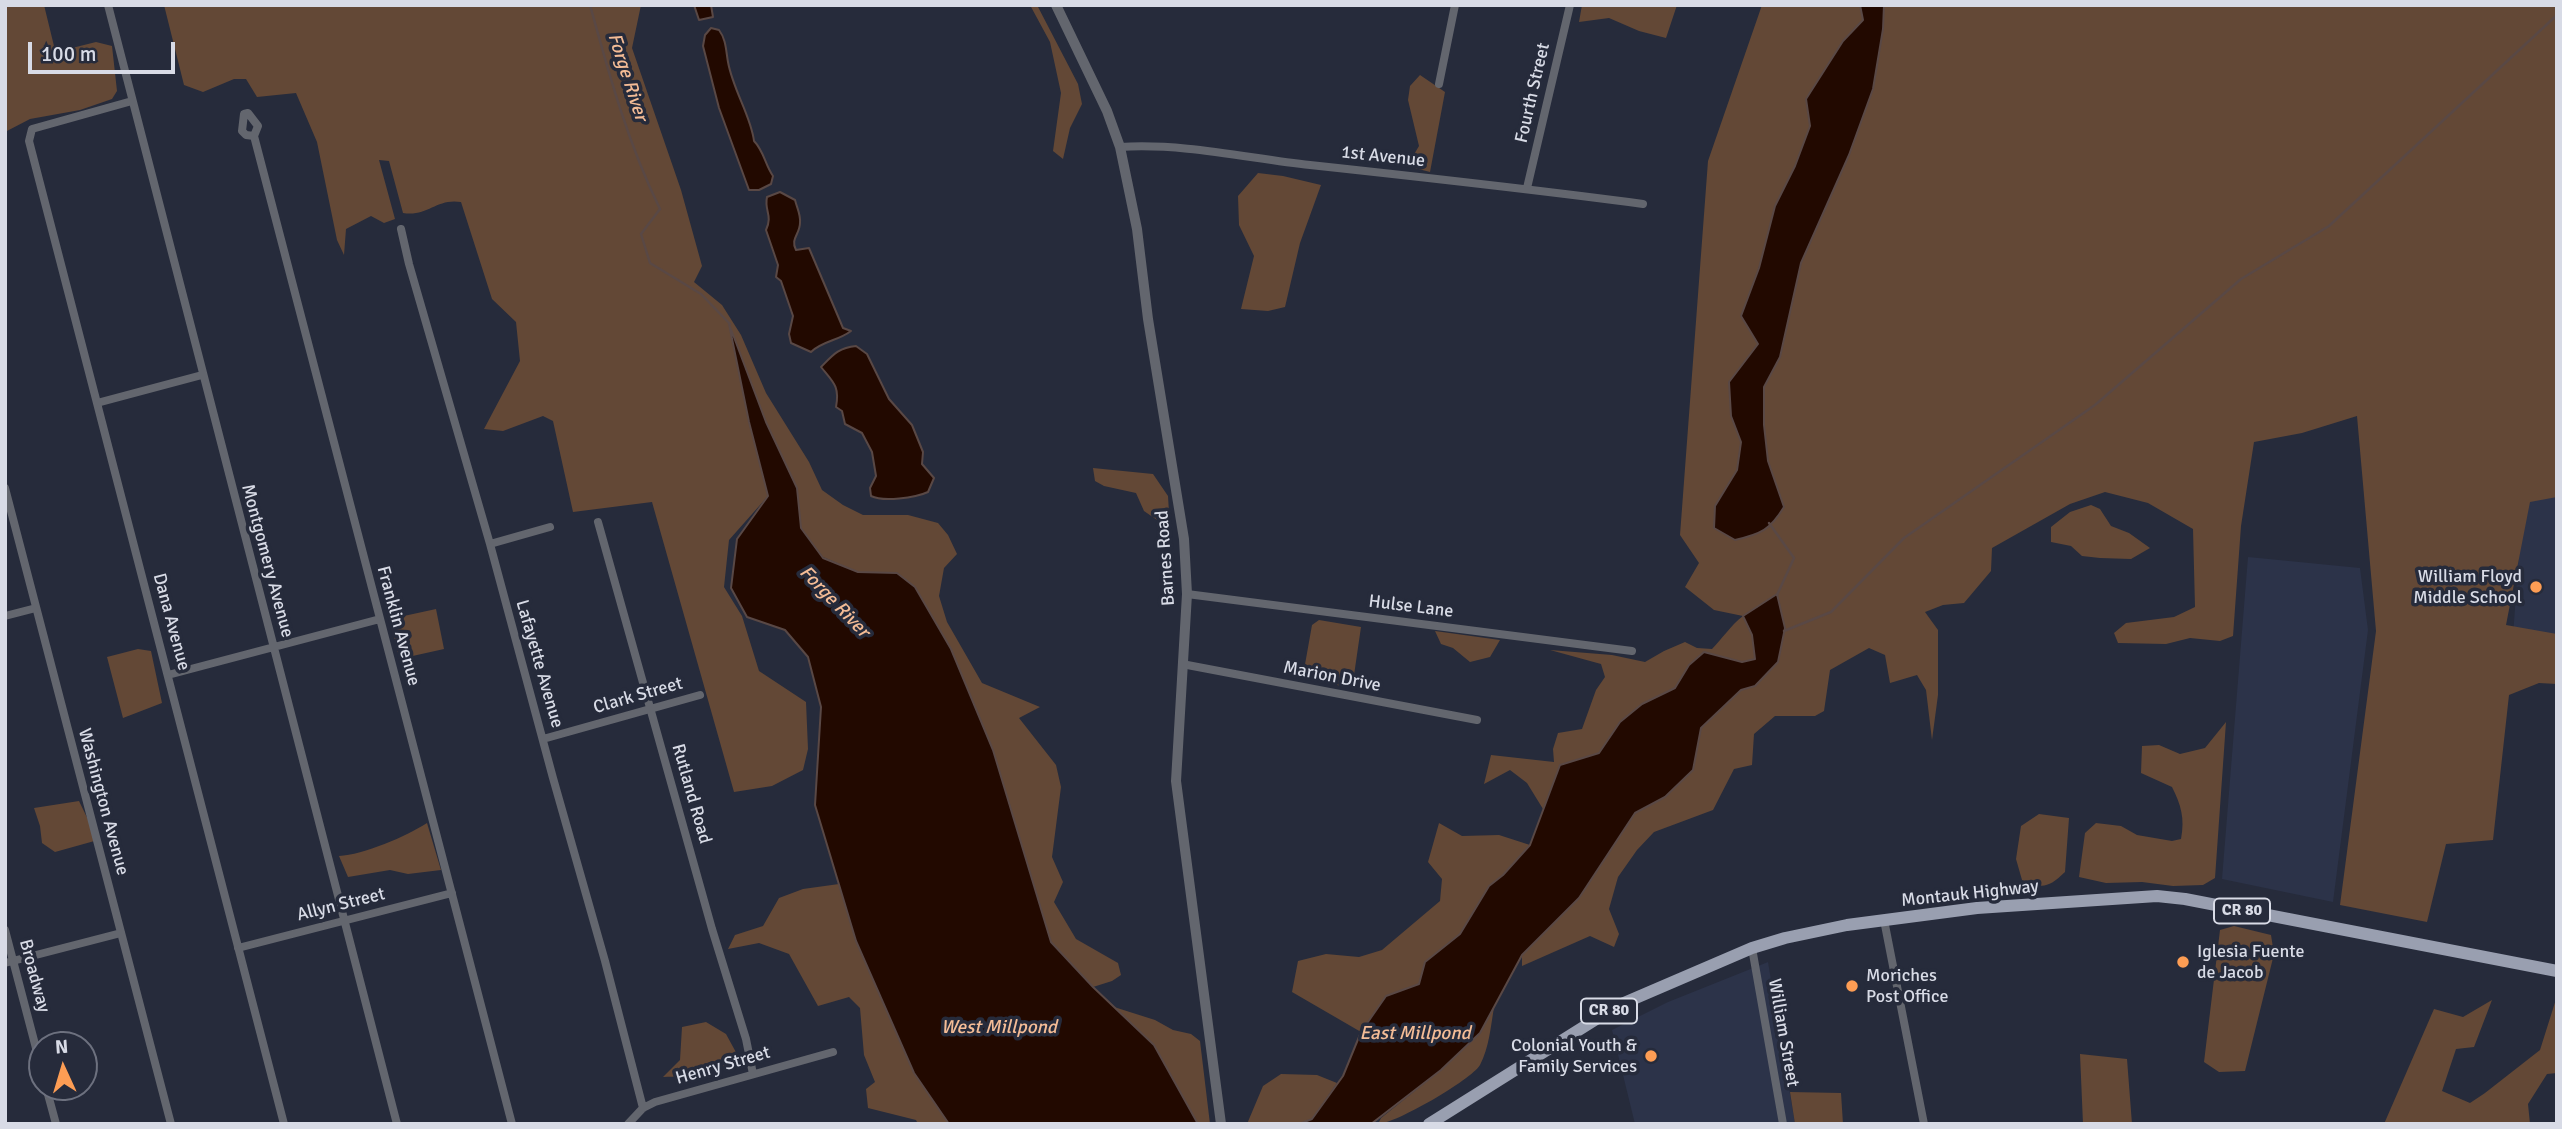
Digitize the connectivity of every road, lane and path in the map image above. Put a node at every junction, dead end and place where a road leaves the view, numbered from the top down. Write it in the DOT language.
graph roads {
  1 [pos="108,5"];
  2 [pos="1056,5"];
  3 [pos="1455,5"];
  4 [pos="1570,5"];
  5 [pos="1439,84"];
  6 [pos="132,101"];
  7 [pos="254,136"];
  8 [pos="1120,148"];
  9 [pos="1527,188"];
  10 [pos="1643,204"];
  11 [pos="401,229"];
  12 [pos="202,375"];
  13 [pos="97,403"];
  14 [pos="5,488"];
  15 [pos="598,522"];
  16 [pos="550,527"];
  17 [pos="490,544"];
  18 [pos="1187,594"];
  19 [pos="36,608"];
  20 [pos="5,616"];
  21 [pos="380,619"];
  22 [pos="274,648"];
  23 [pos="1632,650"];
  24 [pos="1182,664"];
  25 [pos="168,675"];
  26 [pos="700,695"];
  27 [pos="651,708"];
  28 [pos="1477,720"];
  29 [pos="544,739"];
  30 [pos="452,893"];
  31 [pos="345,920"];
  32 [pos="1884,920"];
  33 [pos="5,930"];
  34 [pos="121,933"];
  35 [pos="238,948"];
  36 [pos="1752,948"];
  37 [pos="9,962"];
  38 [pos="2557,971"];
  39 [pos="30,1031"];
  40 [pos="834,1052"];
  41 [pos="753,1074"];
  42 [pos="49,1101"];
  43 [pos="643,1108"];
  44 [pos="55,1124"];
  45 [pos="170,1124"];
  46 [pos="284,1124"];
  47 [pos="397,1124"];
  48 [pos="512,1124"];
  49 [pos="628,1124"];
  50 [pos="1221,1124"];
  51 [pos="1429,1124"];
  52 [pos="1783,1124"];
  53 [pos="1924,1124"];
  1 -- 6 [label="street, Montgomery Avenue"];
  2 -- 8 [label="street, Barnes Road"];
  3 -- 5 [label="street"];
  4 -- 9 [label="street, Fourth Street"];
  6 -- 12 [label="street, Montgomery Avenue"];
  6 -- 13 [label="street, Dana Avenue"];
  7 -- 21 [label="street, Franklin Avenue"];
  8 -- 9 [label="street, 1st Avenue"];
  8 -- 18 [label="street, Barnes Road"];
  9 -- 10 [label="street, 1st Avenue"];
  11 -- 17 [label="street, Lafayette Avenue"];
  12 -- 13 [label="street"];
  12 -- 22 [label="street, Montgomery Avenue"];
  13 -- 25 [label="street, Dana Avenue"];
  14 -- 19 [label="street, Washington Avenue"];
  15 -- 27 [label="street, Rutland Road"];
  16 -- 17 [label="street"];
  17 -- 29 [label="street, Lafayette Avenue"];
  18 -- 23 [label="street, Hulse Lane"];
  18 -- 24 [label="street, Barnes Road"];
  19 -- 20 [label="street"];
  19 -- 34 [label="street, Washington Avenue"];
  21 -- 22 [label="street"];
  21 -- 30 [label="street, Franklin Avenue"];
  22 -- 25 [label="street"];
  22 -- 31 [label="street, Montgomery Avenue"];
  24 -- 28 [label="street, Marion Drive"];
  24 -- 50 [label="street, Barnes Road"];
  25 -- 35 [label="street, Dana Avenue"];
  26 -- 27 [label="street, Clark Street"];
  27 -- 29 [label="street, Clark Street"];
  27 -- 41 [label="street, Rutland Road"];
  29 -- 43 [label="street, Lafayette Avenue"];
  30 -- 31 [label="street, Allyn Street"];
  30 -- 48 [label="street, Franklin Avenue"];
  31 -- 35 [label="street, Allyn Street"];
  31 -- 47 [label="street, Montgomery Avenue"];
  32 -- 36 [label="main road, Montauk Highway / CR 80"];
  32 -- 38 [label="main road, Montauk Highway / CR 80"];
  32 -- 53 [label="street"];
  33 -- 37 [label="street, Broadway"];
  34 -- 37 [label="street"];
  34 -- 45 [label="street, Washington Avenue"];
  35 -- 46 [label="street, Dana Avenue"];
  36 -- 51 [label="main road, Montauk Highway / CR 80"];
  36 -- 52 [label="street, William Street"];
  37 -- 39 [label="street, Broadway"];
  40 -- 41 [label="street, Henry Street"];
  41 -- 43 [label="street, Henry Street"];
  42 -- 44 [label="street"];
  43 -- 49 [label="street, Henry Street"];
}
